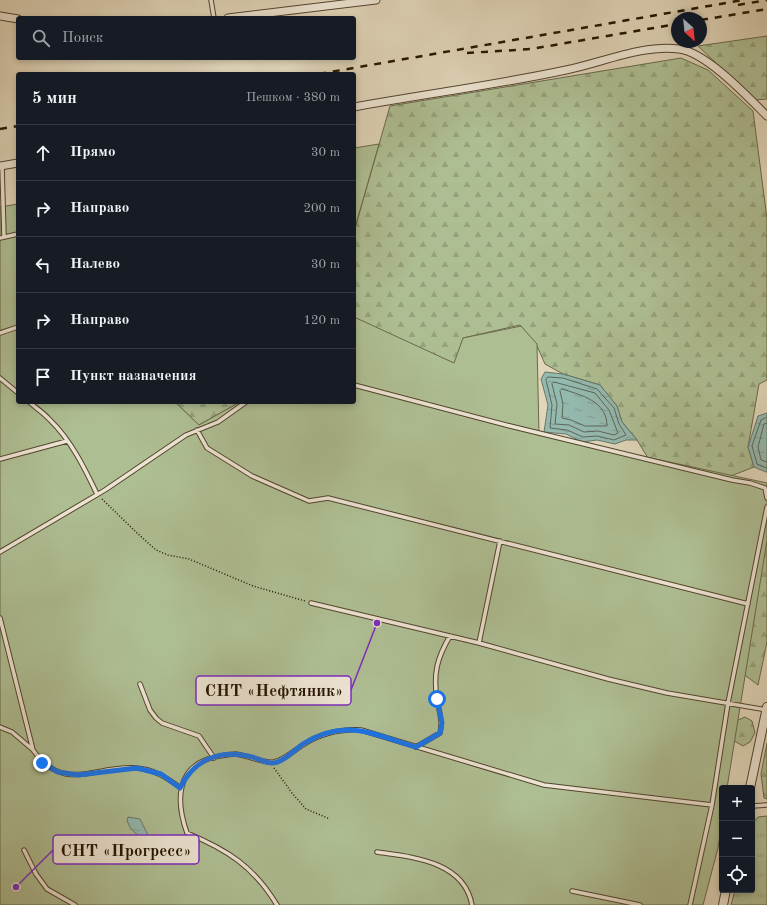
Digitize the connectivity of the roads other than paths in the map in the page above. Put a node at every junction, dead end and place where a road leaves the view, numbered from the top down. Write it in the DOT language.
graph roads {
  1 [pos="211,0"];
  2 [pos="376,0"];
  3 [pos="0,16"];
  4 [pos="214,16"];
  5 [pos="244,16"];
  6 [pos="16,19"];
  7 [pos="356,107"];
  8 [pos="767,116"];
  9 [pos="16,163"];
  10 [pos="1,165"];
  11 [pos="16,234"];
  12 [pos="2,238"];
  13 [pos="16,328"];
  14 [pos="0,333"];
  15 [pos="0,378"];
  16 [pos="356,386"];
  17 [pos="16,392"];
  18 [pos="31,404"];
  19 [pos="243,404"];
  20 [pos="198,430"];
  21 [pos="67,441"];
  22 [pos="0,459"];
  23 [pos="97,494"];
  24 [pos="767,498"];
  25 [pos="767,507"];
  26 [pos="500,541"];
  27 [pos="0,552"];
  28 [pos="311,603"];
  29 [pos="748,604"];
  30 [pos="0,618"];
  31 [pos="450,636"];
  32 [pos="479,643"];
  33 [pos="140,684"];
  34 [pos="728,703"];
  35 [pos="767,708"];
  36 [pos="0,727"];
  37 [pos="416,747"];
  38 [pos="33,750"];
  39 [pos="214,758"];
  40 [pos="751,785"];
  41 [pos="180,788"];
  42 [pos="712,805"];
  43 [pos="767,805"];
  44 [pos="755,806"];
  45 [pos="24,850"];
  46 [pos="377,852"];
  47 [pos="572,891"];
  48 [pos="725,893"];
  49 [pos="75,905"];
  50 [pos="277,905"];
  51 [pos="472,905"];
  52 [pos="640,905"];
  53 [pos="690,905"];
  54 [pos="723,905"];
  1 -- 4 [label="lane"];
  2 -- 5 [label="street"];
  3 -- 6 [label="street"];
  7 -- 8 [label="street"];
  9 -- 10 [label="street"];
  10 -- 12 [label="lane"];
  11 -- 12 [label="lane"];
  13 -- 14 [label="lane"];
  15 -- 17 [label="lane"];
  16 -- 24 [label="lane"];
  18 -- 21 [label="lane"];
  19 -- 20 [label="lane"];
  20 -- 23 [label="lane"];
  20 -- 26 [label="lane"];
  21 -- 22 [label="lane"];
  21 -- 23 [label="lane"];
  23 -- 27 [label="lane"];
  25 -- 29 [label="lane"];
  26 -- 29 [label="lane"];
  26 -- 32 [label="lane"];
  28 -- 31 [label="lane"];
  29 -- 34 [label="lane"];
  30 -- 38 [label="lane"];
  31 -- 32 [label="lane"];
  31 -- 37 [label="lane"];
  32 -- 34 [label="lane"];
  33 -- 39 [label="lane"];
  34 -- 35 [label="lane"];
  34 -- 42 [label="lane"];
  35 -- 40 [label="street"];
  36 -- 38 [label="lane"];
  37 -- 39 [label="lane"];
  37 -- 42 [label="lane"];
  38 -- 41 [label="lane"];
  39 -- 41 [label="lane"];
  41 -- 50 [label="lane"];
  42 -- 53 [label="lane"];
  43 -- 44 [label="lane"];
  45 -- 49 [label="lane"];
  46 -- 51 [label="lane"];
  47 -- 52 [label="lane"];
  48 -- 54 [label="street"];
}
